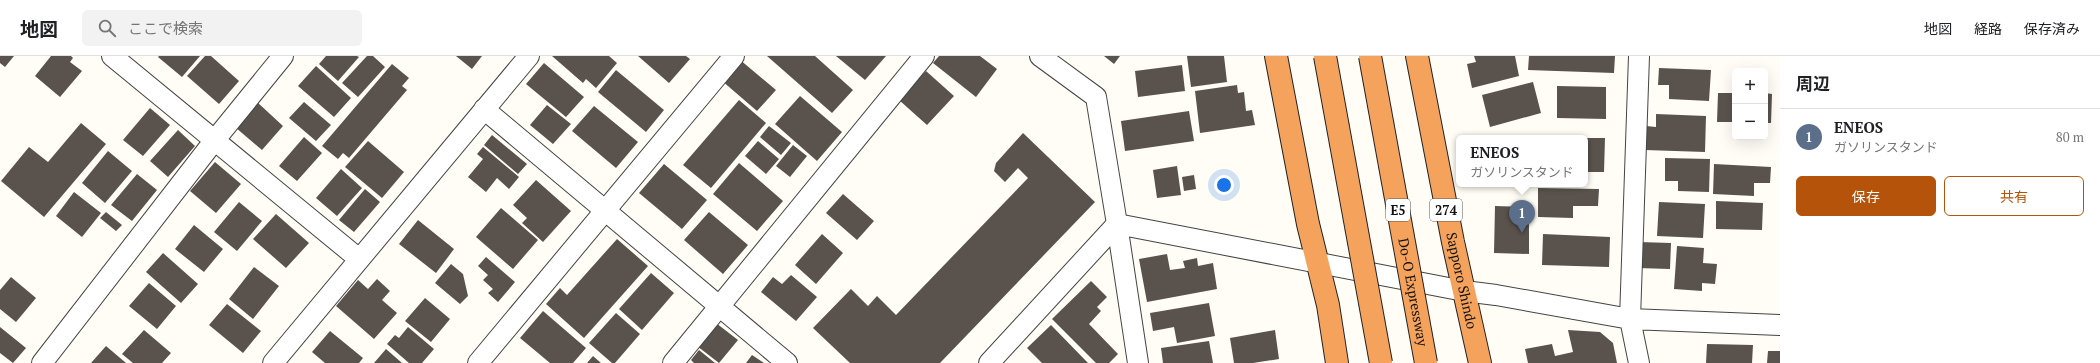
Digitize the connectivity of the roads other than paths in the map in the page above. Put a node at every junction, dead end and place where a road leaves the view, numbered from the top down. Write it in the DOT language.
graph roads {
  1 [pos="112,56"];
  2 [pos="283,56"];
  3 [pos="529,56"];
  4 [pos="734,56"];
  5 [pos="924,56"];
  6 [pos="1040,56"];
  7 [pos="1276,56"];
  8 [pos="1325,56"];
  9 [pos="1370,56"];
  10 [pos="1417,56"];
  11 [pos="1639,56"];
  12 [pos="484,109"];
  13 [pos="214,141"];
  14 [pos="606,212"];
  15 [pos="1117,224"];
  16 [pos="360,259"];
  17 [pos="1318,263"];
  18 [pos="1464,291"];
  19 [pos="719,306"];
  20 [pos="1630,319"];
  21 [pos="1780,325"];
  22 [pos="42,363"];
  23 [pos="273,363"];
  24 [pos="478,363"];
  25 [pos="673,363"];
  26 [pos="787,363"];
  27 [pos="989,363"];
  28 [pos="1138,363"];
  29 [pos="1336,363"];
  30 [pos="1381,363"];
  31 [pos="1426,363"];
  32 [pos="1480,363"];
  33 [pos="1639,363"];
  1 -- 13 [label="street"];
  2 -- 13 [label="street"];
  3 -- 12 [label="street"];
  4 -- 14 [label="street"];
  5 -- 19 [label="street"];
  6 -- 15 [label="street"];
  7 -- 17 [label="highway"];
  8 -- 30 [label="highway, bridge"];
  9 -- 31 [label="highway, Do-O Expressway / E5, bridge"];
  10 -- 18 [label="highway, Sapporo Shindo / 274"];
  11 -- 20 [label="street"];
  12 -- 14 [label="street"];
  12 -- 16 [label="street"];
  13 -- 16 [label="street"];
  13 -- 22 [label="street"];
  14 -- 19 [label="street"];
  14 -- 24 [label="street"];
  15 -- 17 [label="street"];
  15 -- 27 [label="street"];
  15 -- 28 [label="street"];
  16 -- 23 [label="street"];
  17 -- 18 [label="street"];
  17 -- 29 [label="highway"];
  18 -- 20 [label="street"];
  18 -- 32 [label="highway, Sapporo Shindo / 274"];
  19 -- 25 [label="street"];
  19 -- 26 [label="street"];
  20 -- 21 [label="street"];
  20 -- 33 [label="street"];
}
